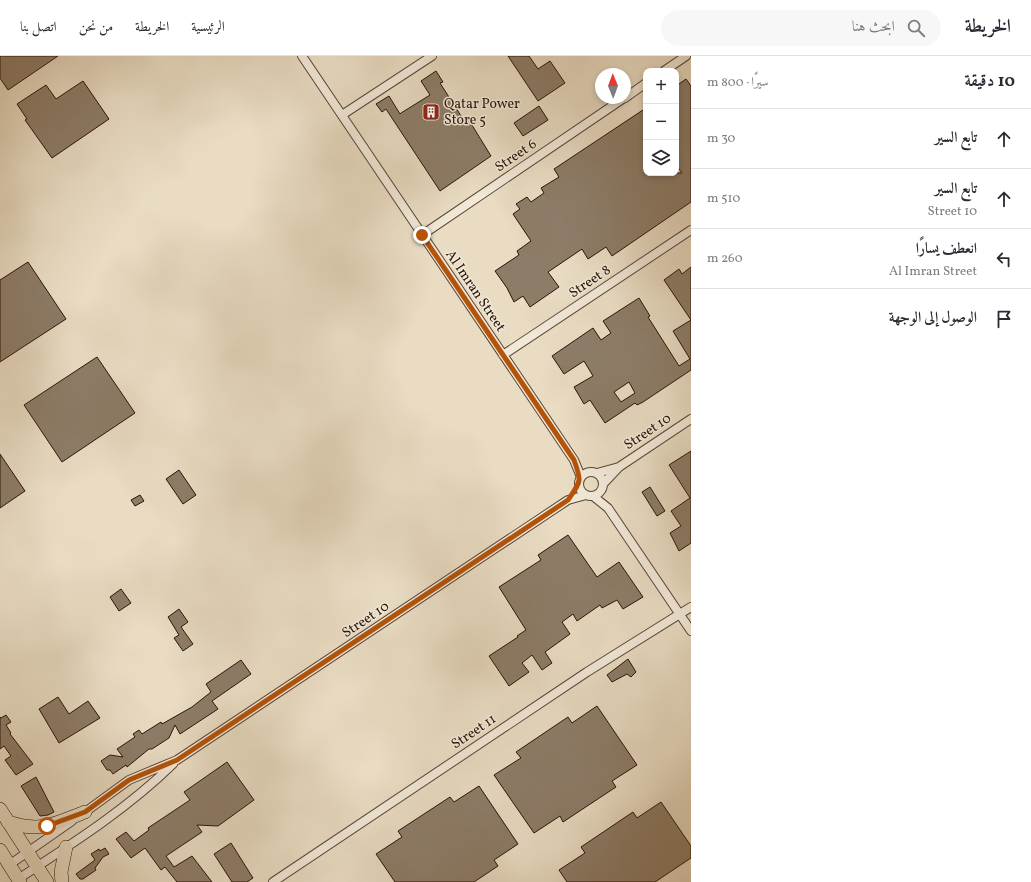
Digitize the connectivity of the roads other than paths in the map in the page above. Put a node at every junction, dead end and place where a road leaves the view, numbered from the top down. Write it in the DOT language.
graph roads {
  1 [pos="302,56"];
  2 [pos="432,56"];
  3 [pos="686,56"];
  4 [pos="668,68"];
  5 [pos="643,85"];
  6 [pos="631,94"];
  7 [pos="616,104"];
  8 [pos="342,115"];
  9 [pos="691,230"];
  10 [pos="422,235"];
  11 [pos="503,355"];
  12 [pos="691,419"];
  13 [pos="574,460"];
  14 [pos="619,467"];
  15 [pos="594,472"];
  16 [pos="580,481"];
  17 [pos="603,486"];
  18 [pos="590,495"];
  19 [pos="568,500"];
  20 [pos="608,508"];
  21 [pos="691,606"];
  22 [pos="680,614"];
  23 [pos="691,631"];
  24 [pos="177,760"];
  25 [pos="0,809"];
  26 [pos="85,812"];
  27 [pos="8,822"];
  28 [pos="66,847"];
  29 [pos="0,850"];
  30 [pos="28,852"];
  31 [pos="9,865"];
  32 [pos="36,866"];
  33 [pos="19,880"];
  34 [pos="46,882"];
  35 [pos="62,882"];
  36 [pos="273,882"];
  1 -- 8 [label="street, Al Imran Street"];
  2 -- 8 [label="street"];
  3 -- 4 [label="street"];
  5 -- 6 [label="street, Street 6"];
  7 -- 10 [label="street, Street 6"];
  8 -- 10 [label="street, Al Imran Street"];
  9 -- 11 [label="street, Street 8"];
  10 -- 11 [label="street, Al Imran Street"];
  11 -- 13 [label="street, Al Imran Street"];
  12 -- 14 [label="street, Street 10"];
  13 -- 15 [label="street, Al Imran Street"];
  13 -- 16 [label="street, Al Imran Street"];
  14 -- 15 [label="street, Street 10"];
  14 -- 17 [label="street, Street 10"];
  15 -- 16 [label="street"];
  15 -- 17 [label="street"];
  16 -- 18 [label="street"];
  16 -- 19 [label="street, Street 10"];
  17 -- 18 [label="street"];
  17 -- 20 [label="street"];
  18 -- 19 [label="street, Street 10"];
  18 -- 20 [label="street"];
  19 -- 24 [label="street, Street 10"];
  20 -- 22 [label="street"];
  21 -- 22 [label="street, Street 11"];
  22 -- 23 [label="street"];
  22 -- 36 [label="street, Street 11"];
  24 -- 26 [label="street, Street 10"];
  24 -- 28 [label="street, Street 10"];
  25 -- 27 [label="main road"];
  26 -- 27 [label="main road"];
  26 -- 30 [label="street, Street 10"];
  27 -- 30 [label="main road"];
  28 -- 32 [label="street, Street 10"];
  28 -- 35 [label="main road"];
  29 -- 31 [label="main road"];
  30 -- 31 [label="street, Street 10"];
  30 -- 32 [label="main road"];
  31 -- 33 [label="main road"];
  32 -- 33 [label="street, Street 10"];
  32 -- 34 [label="main road"];
}
